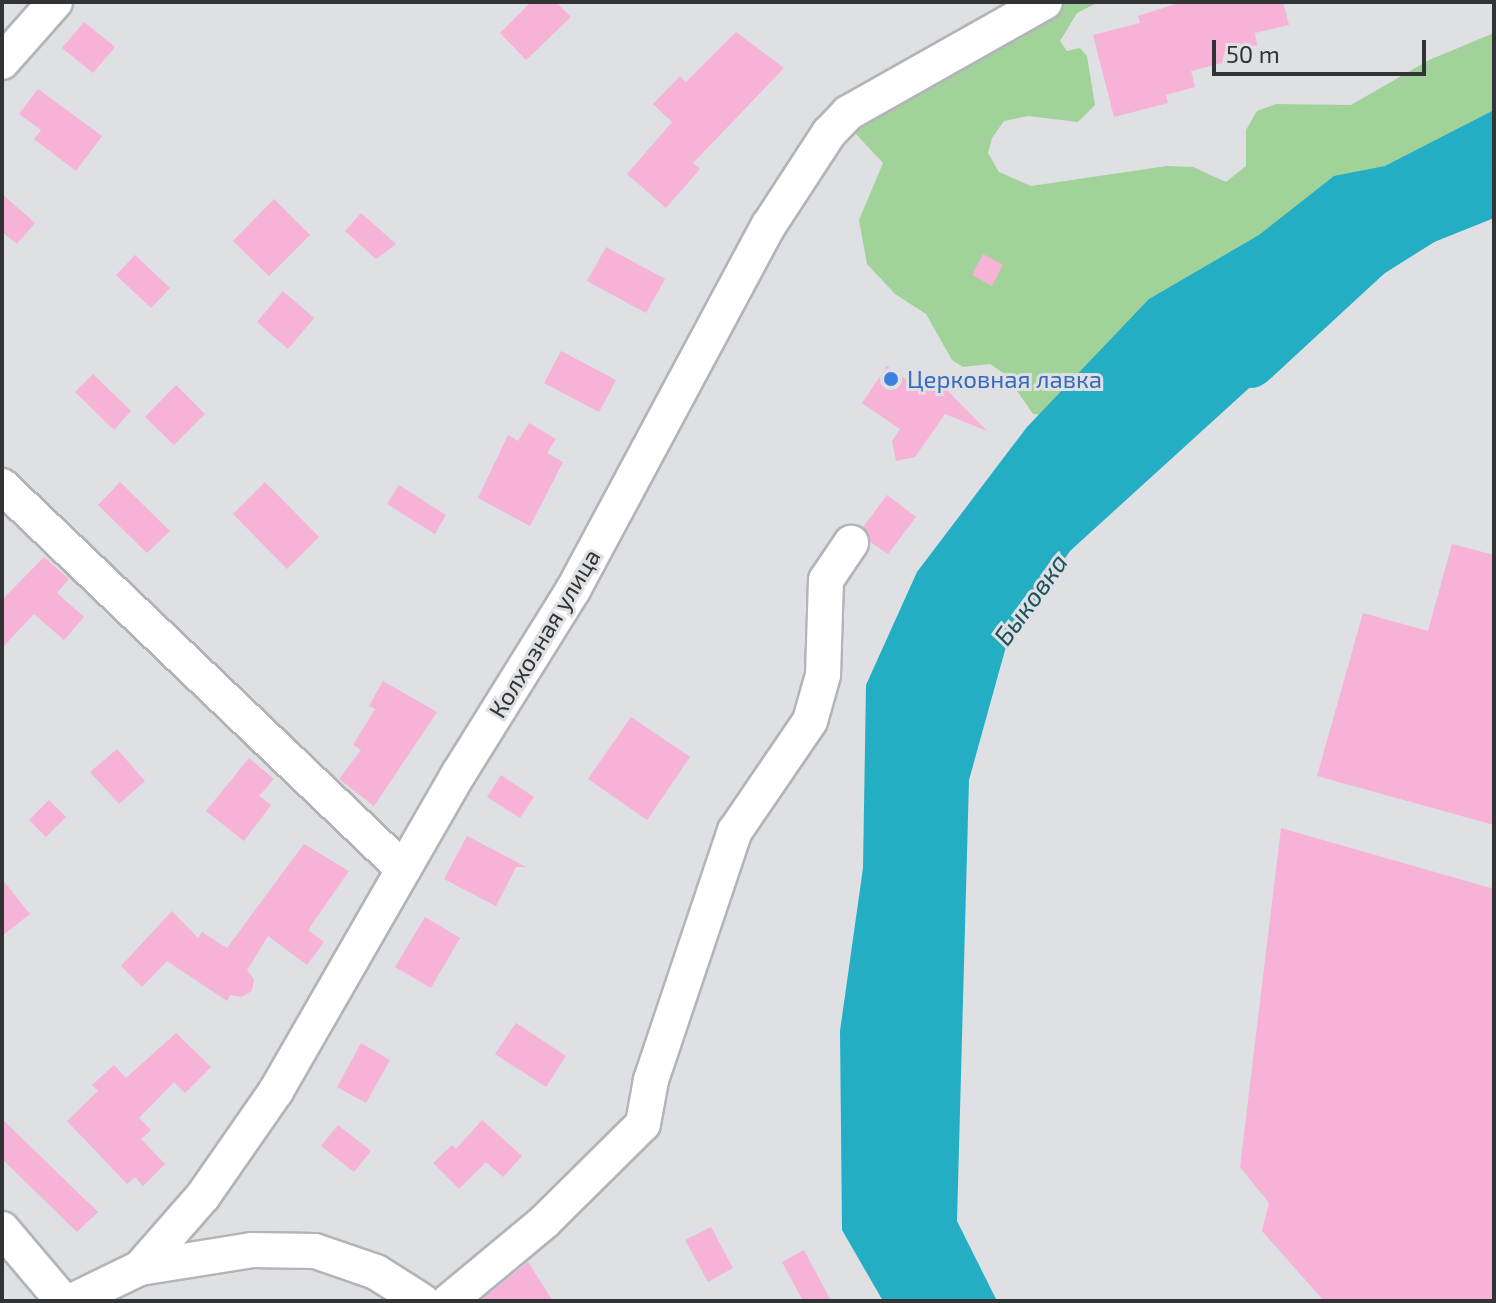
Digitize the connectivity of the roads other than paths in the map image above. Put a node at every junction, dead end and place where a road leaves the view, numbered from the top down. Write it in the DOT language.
graph roads {
  1 [pos="55,2"];
  2 [pos="1045,2"];
  3 [pos="2,62"];
  4 [pos="2,486"];
  5 [pos="851,543"];
  6 [pos="403,869"];
  7 [pos="2,1229"];
  8 [pos="140,1268"];
  9 [pos="63,1301"];
  10 [pos="72,1301"];
  11 [pos="422,1301"];
  12 [pos="449,1301"];
  1 -- 3 [label="street"];
  2 -- 6 [label="street, Колхозная улица"];
  4 -- 6 [label="street"];
  5 -- 12 [label="street"];
  6 -- 8 [label="street, Колхозная улица"];
  7 -- 9 [label="street"];
  8 -- 10 [label="street, Колхозная улица"];
  8 -- 11 [label="street"];
}
